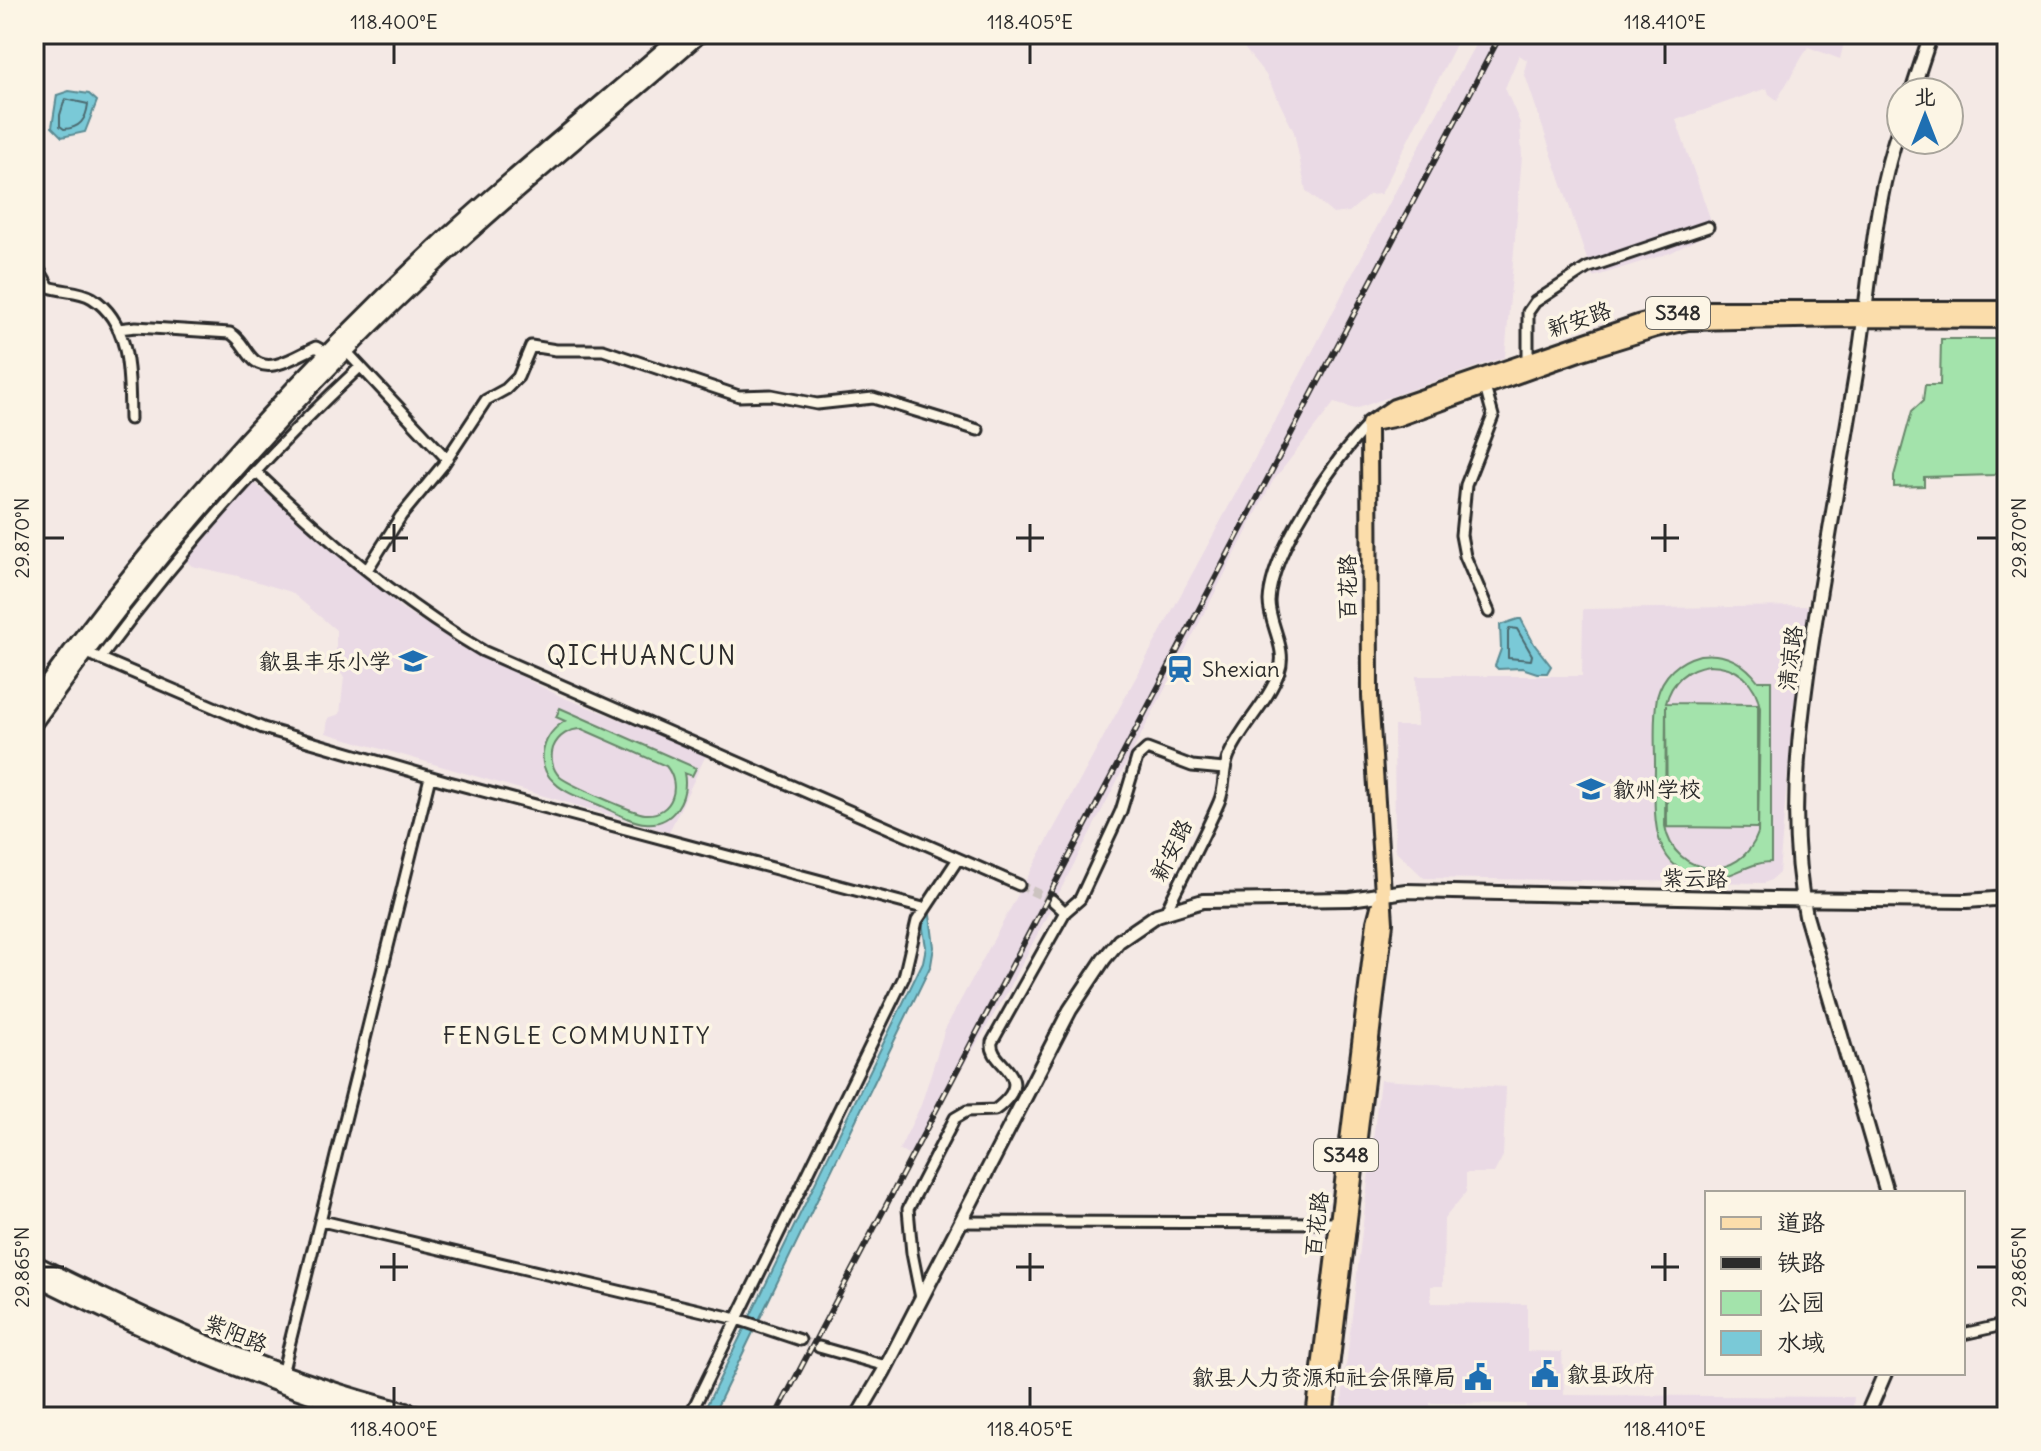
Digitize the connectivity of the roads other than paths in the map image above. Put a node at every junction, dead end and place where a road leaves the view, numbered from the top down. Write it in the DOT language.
graph roads {
  1 [pos="682,34"];
  2 [pos="700,34"];
  3 [pos="1931,34"];
  4 [pos="1917,76"];
  5 [pos="1891,156"];
  6 [pos="1708,227"];
  7 [pos="34,261"];
  8 [pos="2007,309"];
  9 [pos="1865,313"];
  10 [pos="2007,320"];
  11 [pos="118,329"];
  12 [pos="346,351"];
  13 [pos="327,353"];
  14 [pos="1528,360"];
  15 [pos="360,367"];
  16 [pos="1485,387"];
  17 [pos="130,419"];
  18 [pos="1369,424"];
  19 [pos="978,430"];
  20 [pos="447,459"];
  21 [pos="255,471"];
  22 [pos="367,570"];
  23 [pos="1489,612"];
  24 [pos="85,652"];
  25 [pos="100,659"];
  26 [pos="34,702"];
  27 [pos="34,723"];
  28 [pos="1224,769"];
  29 [pos="430,777"];
  30 [pos="958,859"];
  31 [pos="1019,885"];
  32 [pos="1383,895"];
  33 [pos="2007,898"];
  34 [pos="1803,899"];
  35 [pos="1052,900"];
  36 [pos="923,908"];
  37 [pos="1166,911"];
  38 [pos="1065,912"];
  39 [pos="1886,1191"];
  40 [pos="322,1221"];
  41 [pos="960,1222"];
  42 [pos="1338,1223"];
  43 [pos="34,1263"];
  44 [pos="34,1277"];
  45 [pos="921,1298"];
  46 [pos="740,1320"];
  47 [pos="2007,1324"];
  48 [pos="1965,1334"];
  49 [pos="800,1340"];
  50 [pos="819,1347"];
  51 [pos="886,1366"];
  52 [pos="282,1374"];
  53 [pos="1884,1375"];
  54 [pos="381,1417"];
  55 [pos="431,1417"];
  56 [pos="689,1417"];
  57 [pos="857,1417"];
  58 [pos="1314,1417"];
  59 [pos="1325,1417"];
  60 [pos="1866,1417"];
  1 -- 13 [label="main road"];
  2 -- 12 [label="main road"];
  3 -- 4 [label="street"];
  5 -- 9 [label="street, 清凉路"];
  6 -- 14 [label="street"];
  7 -- 11 [label="street"];
  8 -- 9 [label="main road, 新安路 / S348"];
  9 -- 10 [label="main road, 新安路 / S348"];
  9 -- 14 [label="main road, 新安路 / S348"];
  9 -- 16 [label="main road, 新安路 / S348"];
  9 -- 34 [label="street, 清凉路"];
  11 -- 13 [label="street"];
  11 -- 17 [label="street"];
  12 -- 15 [label="street"];
  12 -- 24 [label="main road"];
  13 -- 26 [label="main road"];
  14 -- 18 [label="main road, 新安路 / S348"];
  15 -- 20 [label="street"];
  15 -- 21 [label="street"];
  16 -- 18 [label="main road, 新安路 / S348"];
  16 -- 23 [label="street"];
  18 -- 28 [label="street, 新安路"];
  18 -- 32 [label="main road, 百花路 / S348"];
  19 -- 20 [label="street"];
  20 -- 22 [label="street"];
  21 -- 22 [label="street"];
  21 -- 25 [label="street"];
  22 -- 30 [label="street"];
  24 -- 25 [label="street"];
  24 -- 27 [label="main road"];
  25 -- 29 [label="street"];
  28 -- 37 [label="street, 新安路"];
  28 -- 38 [label="street"];
  29 -- 36 [label="street"];
  29 -- 40 [label="street"];
  30 -- 31 [label="street"];
  30 -- 36 [label="street"];
  32 -- 34 [label="street, 紫云路"];
  32 -- 37 [label="street, 紫云路"];
  32 -- 42 [label="main road, 百花路 / S348"];
  32 -- 59 [label="main road, 百花路 / S348"];
  33 -- 34 [label="street, 紫云路"];
  34 -- 39 [label="street, 清凉路"];
  35 -- 38 [label="street"];
  36 -- 46 [label="street"];
  37 -- 41 [label="street, 紫云路"];
  38 -- 45 [label="street"];
  40 -- 46 [label="street"];
  40 -- 52 [label="street"];
  41 -- 42 [label="street"];
  41 -- 45 [label="street, 紫云路"];
  42 -- 58 [label="main road, 百花路 / S348"];
  43 -- 52 [label="main road, 紫阳路"];
  44 -- 54 [label="main road, 紫阳路"];
  45 -- 51 [label="street, 紫云路"];
  46 -- 49 [label="street"];
  46 -- 56 [label="street"];
  47 -- 48 [label="street"];
  50 -- 51 [label="street"];
  51 -- 57 [label="street, 紫云路"];
  52 -- 55 [label="main road, 紫阳路"];
  53 -- 60 [label="street"];
}
